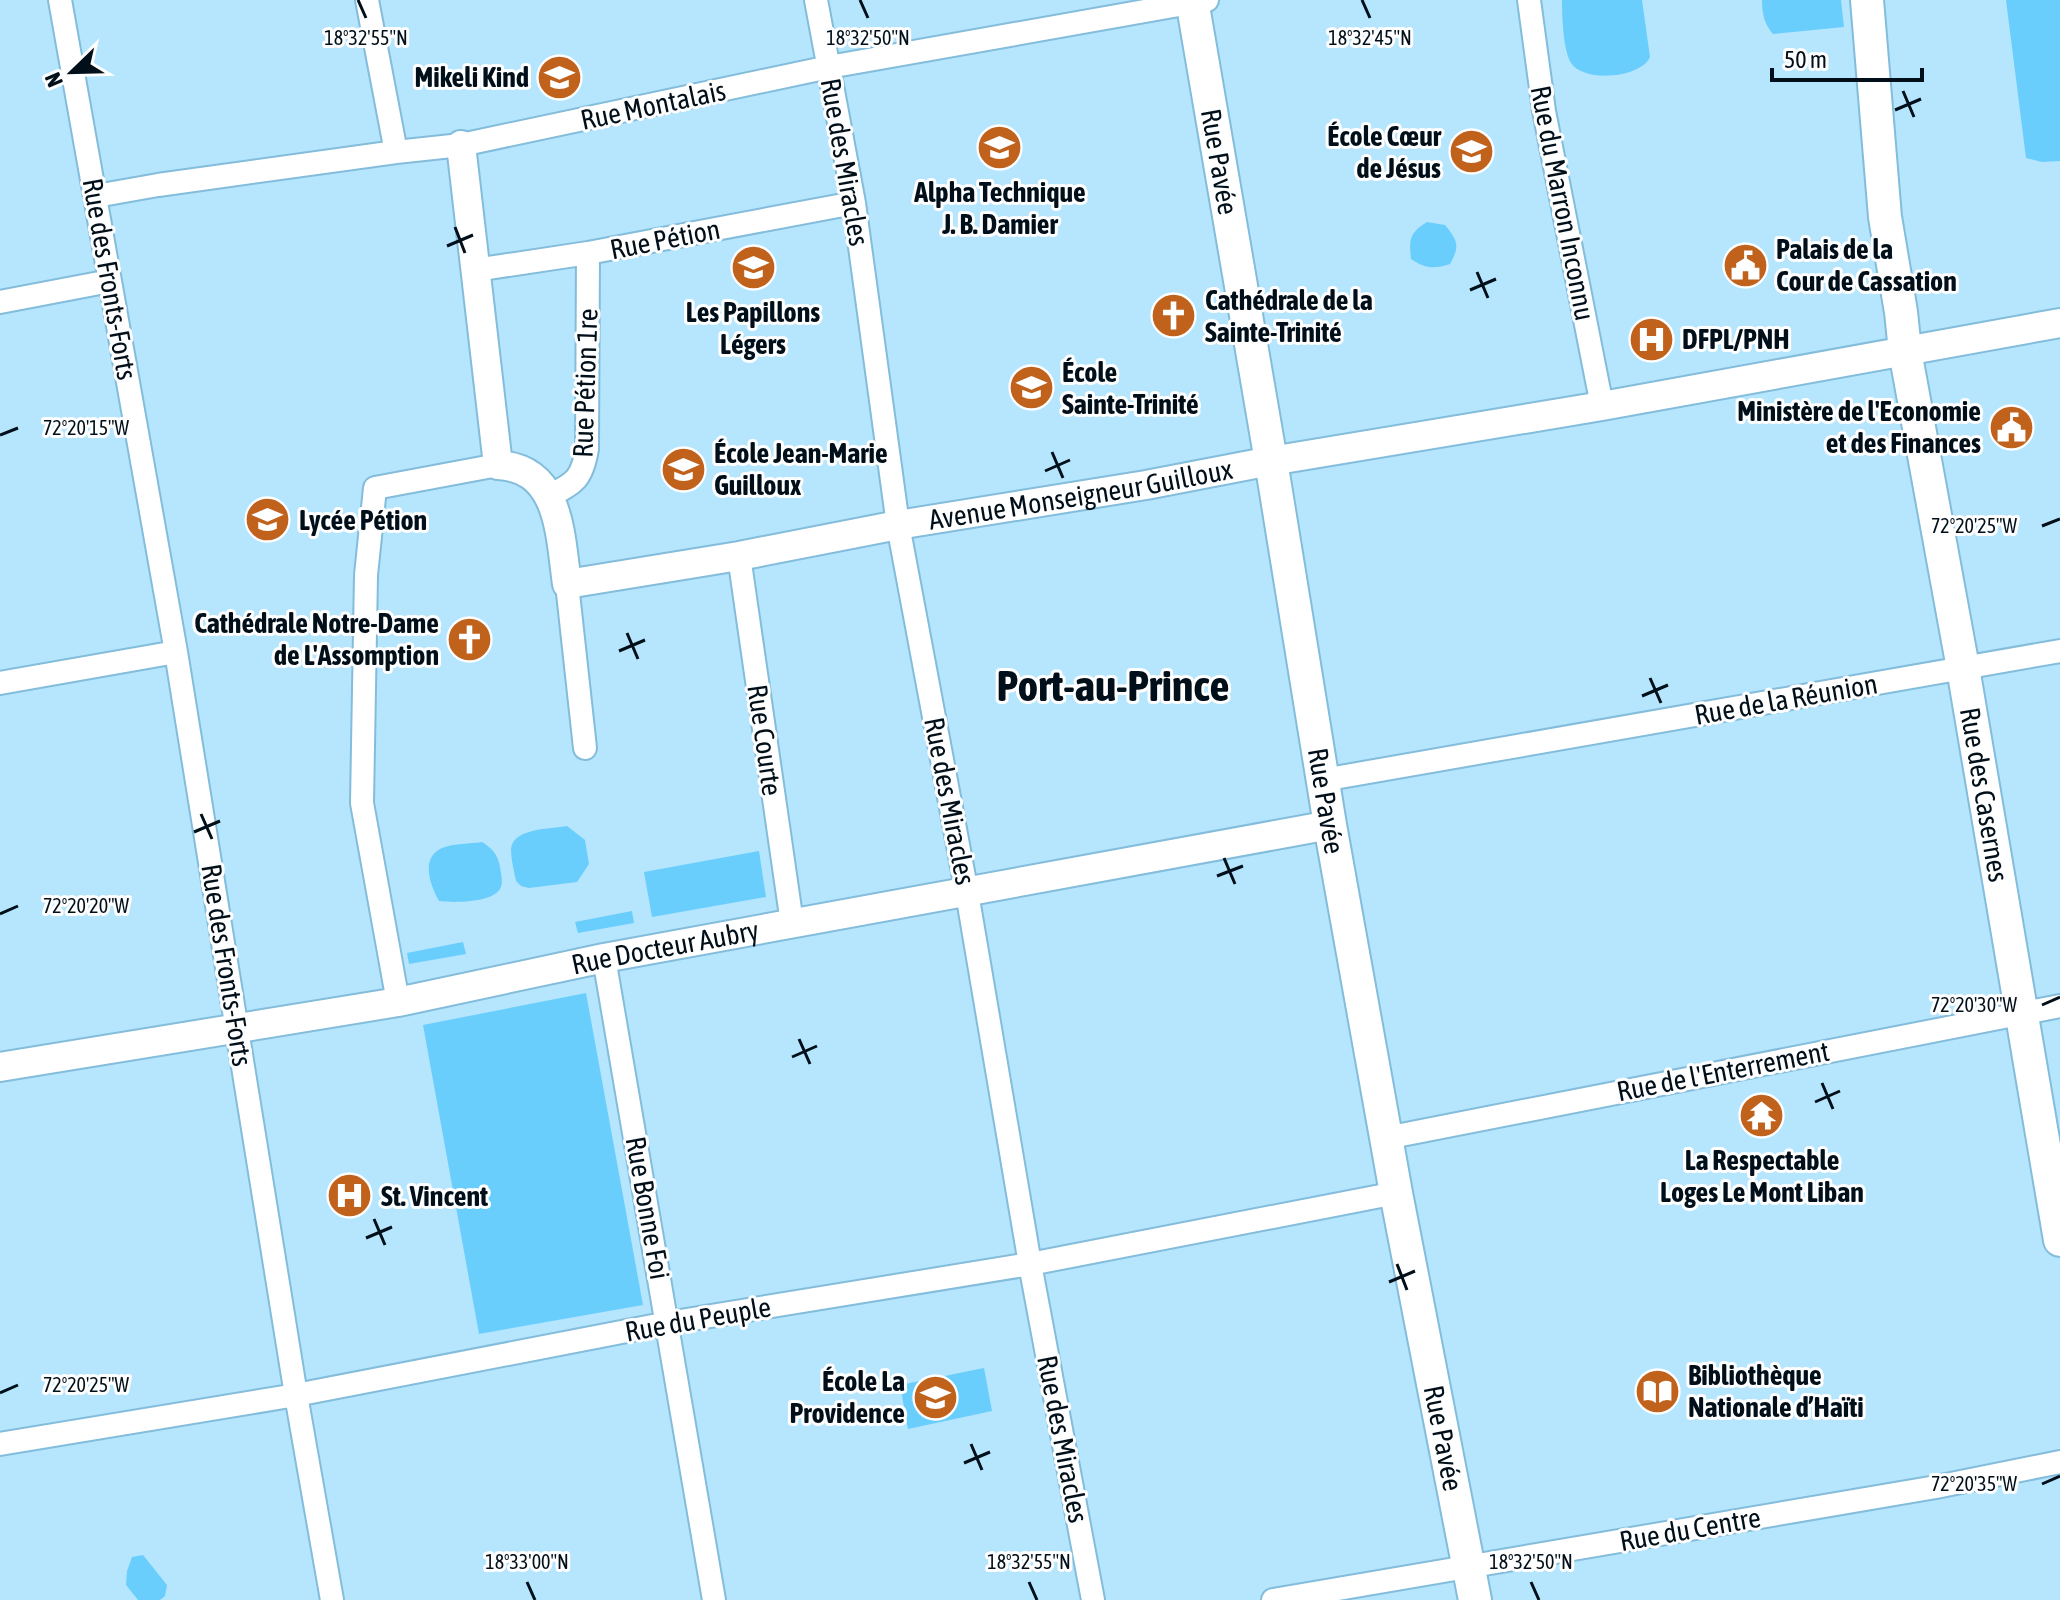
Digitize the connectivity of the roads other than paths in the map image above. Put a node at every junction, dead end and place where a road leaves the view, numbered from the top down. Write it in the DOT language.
graph roads {
  1 [pos="60,0"];
  2 [pos="367,0"];
  3 [pos="816,0"];
  4 [pos="1529,0"];
  5 [pos="1867,0"];
  6 [pos="1197,1"];
  7 [pos="829,67"];
  8 [pos="461,145"];
  9 [pos="396,152"];
  10 [pos="96,196"];
  11 [pos="854,203"];
  12 [pos="588,253"];
  13 [pos="475,270"];
  14 [pos="110,281"];
  15 [pos="0,302"];
  16 [pos="2060,323"];
  17 [pos="1905,351"];
  18 [pos="1602,406"];
  19 [pos="1271,461"];
  20 [pos="498,465"];
  21 [pos="549,496"];
  22 [pos="898,525"];
  23 [pos="739,556"];
  24 [pos="567,584"];
  25 [pos="2060,651"];
  26 [pos="176,652"];
  27 [pos="1963,668"];
  28 [pos="0,683"];
  29 [pos="585,748"];
  30 [pos="1323,780"];
  31 [pos="1330,825"];
  32 [pos="967,893"];
  33 [pos="792,923"];
  34 [pos="604,958"];
  35 [pos="398,1002"];
  36 [pos="2060,1006"];
  37 [pos="2021,1013"];
  38 [pos="237,1027"];
  39 [pos="0,1067"];
  40 [pos="1386,1138"];
  41 [pos="1396,1193"];
  42 [pos="2060,1240"];
  43 [pos="1030,1264"];
  44 [pos="668,1323"];
  45 [pos="296,1395"];
  46 [pos="0,1444"];
  47 [pos="2060,1462"];
  48 [pos="1470,1567"];
  49 [pos="332,1600"];
  50 [pos="714,1600"];
  51 [pos="1093,1600"];
  52 [pos="1273,1600"];
  53 [pos="1475,1600"];
  1 -- 10 [label="street, Rue des Fronts-Forts"];
  2 -- 9 [label="street"];
  3 -- 7 [label="street, Rue des Miracles"];
  4 -- 18 [label="street, Rue du Marron Inconnu"];
  5 -- 17 [label="main road, Rue des Casernes"];
  6 -- 7 [label="street, Rue Montalais"];
  6 -- 19 [label="main road, Rue Pavée"];
  7 -- 8 [label="street, Rue Montalais"];
  7 -- 11 [label="street, Rue des Miracles"];
  8 -- 9 [label="street, Rue Montalais"];
  8 -- 13 [label="street"];
  9 -- 10 [label="street, Rue Montalais"];
  10 -- 14 [label="street, Rue des Fronts-Forts"];
  11 -- 12 [label="street, Rue Pétion"];
  11 -- 22 [label="street, Rue des Miracles"];
  12 -- 13 [label="street, Rue Pétion"];
  12 -- 21 [label="street, Rue Pétion 1re"];
  13 -- 20 [label="street"];
  14 -- 15 [label="street"];
  14 -- 26 [label="street, Rue des Fronts-Forts"];
  16 -- 17 [label="street, Avenue Monseigneur Guilloux"];
  17 -- 18 [label="street, Avenue Monseigneur Guilloux"];
  17 -- 27 [label="main road, Rue des Casernes"];
  18 -- 19 [label="street, Avenue Monseigneur Guilloux"];
  19 -- 22 [label="street, Avenue Monseigneur Guilloux"];
  19 -- 30 [label="main road, Rue Pavée"];
  20 -- 21 [label="street"];
  20 -- 35 [label="street"];
  21 -- 24 [label="street"];
  22 -- 23 [label="street, Avenue Monseigneur Guilloux"];
  22 -- 32 [label="street, Rue des Miracles"];
  23 -- 24 [label="street, Avenue Monseigneur Guilloux"];
  23 -- 33 [label="street, Rue Courte"];
  24 -- 29 [label="street"];
  25 -- 27 [label="street, Rue de la Réunion"];
  26 -- 28 [label="street"];
  26 -- 38 [label="street, Rue des Fronts-Forts"];
  27 -- 30 [label="street, Rue de la Réunion"];
  27 -- 37 [label="main road, Rue des Casernes"];
  30 -- 31 [label="main road, Rue Pavée"];
  31 -- 32 [label="street, Rue Docteur Aubry"];
  31 -- 40 [label="main road, Rue Pavée"];
  32 -- 33 [label="street, Rue Docteur Aubry"];
  32 -- 43 [label="street, Rue des Miracles"];
  33 -- 34 [label="street, Rue Docteur Aubry"];
  34 -- 35 [label="street, Rue Docteur Aubry"];
  34 -- 44 [label="street, Rue Bonne Foi"];
  35 -- 38 [label="street, Rue Docteur Aubry"];
  36 -- 37 [label="street, Rue de l'Enterrement"];
  37 -- 40 [label="street, Rue de l'Enterrement"];
  37 -- 42 [label="main road, Rue des Casernes"];
  38 -- 39 [label="street, Rue Docteur Aubry"];
  38 -- 45 [label="street, Rue des Fronts-Forts"];
  40 -- 41 [label="main road, Rue Pavée"];
  41 -- 43 [label="street, Rue du Peuple"];
  41 -- 48 [label="main road, Rue Pavée"];
  43 -- 44 [label="street, Rue du Peuple"];
  43 -- 51 [label="street, Rue des Miracles"];
  44 -- 45 [label="street, Rue du Peuple"];
  44 -- 50 [label="street, Rue Bonne Foi"];
  45 -- 46 [label="street, Rue du Peuple"];
  45 -- 49 [label="street, Rue des Fronts-Forts"];
  47 -- 48 [label="street, Rue du Centre"];
  48 -- 52 [label="street, Rue du Centre"];
  48 -- 53 [label="main road, Rue Pavée"];
}
